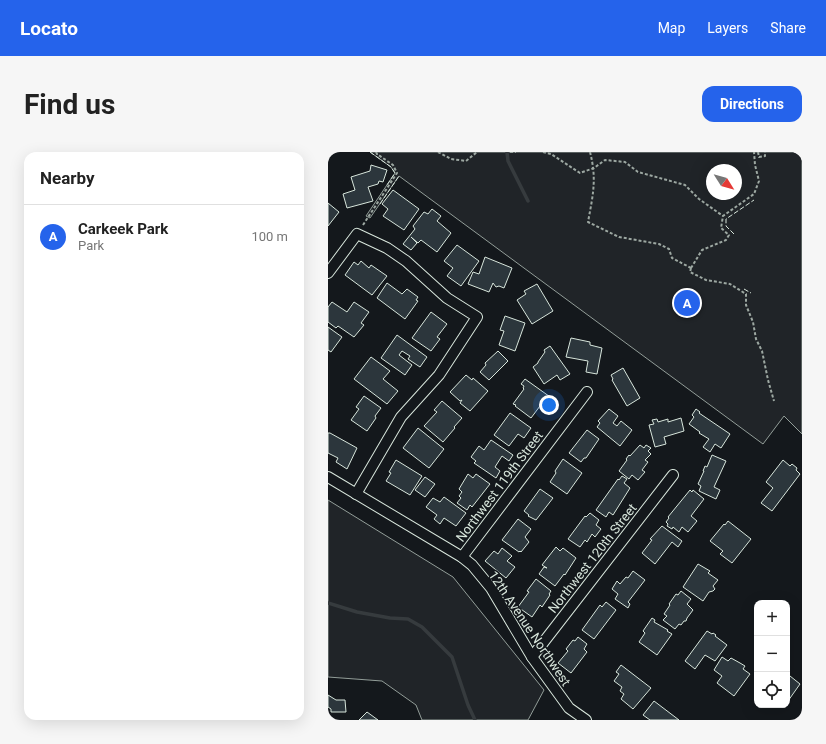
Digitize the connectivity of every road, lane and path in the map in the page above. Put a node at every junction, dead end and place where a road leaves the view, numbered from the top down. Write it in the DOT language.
graph roads {
  1 [pos="438,152"];
  2 [pos="477,152"];
  3 [pos="510,152"];
  4 [pos="515,152"];
  5 [pos="543,152"];
  6 [pos="590,152"];
  7 [pos="765,152"];
  8 [pos="378,153"];
  9 [pos="754,153"];
  10 [pos="758,153"];
  11 [pos="594,168"];
  12 [pos="723,216"];
  13 [pos="357,234"];
  14 [pos="691,268"];
  15 [pos="328,273"];
  16 [pos="587,392"];
  17 [pos="774,401"];
  18 [pos="673,475"];
  19 [pos="328,477"];
  20 [pos="356,494"];
  21 [pos="462,557"];
  22 [pos="532,657"];
  23 [pos="586,720"];
  1 -- 2 [label="path"];
  3 -- 4 [label="path"];
  5 -- 11 [label="path"];
  6 -- 11 [label="path"];
  7 -- 10 [label="path"];
  8 -- 13 [label="path"];
  9 -- 10 [label="path"];
  9 -- 12 [label="path"];
  11 -- 12 [label="path"];
  11 -- 14 [label="path"];
  12 -- 14 [label="path"];
  13 -- 15 [label="street"];
  13 -- 20 [label="street"];
  14 -- 17 [label="path"];
  16 -- 21 [label="street, Northwest 119th Street"];
  18 -- 22 [label="street, Northwest 120th Street"];
  19 -- 20 [label="street, 12th Avenue Northwest"];
  20 -- 21 [label="street, 12th Avenue Northwest"];
  21 -- 22 [label="street, 12th Avenue Northwest"];
  22 -- 23 [label="street, 12th Avenue Northwest"];
}
